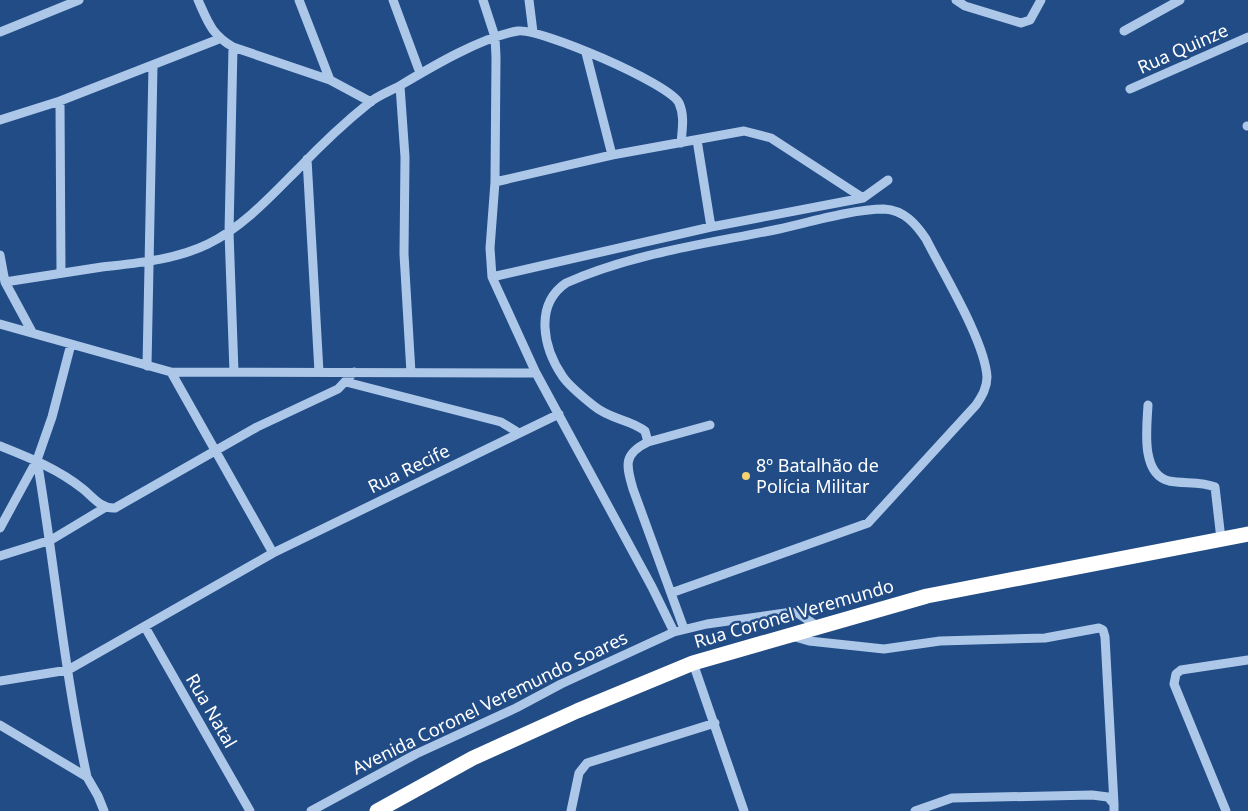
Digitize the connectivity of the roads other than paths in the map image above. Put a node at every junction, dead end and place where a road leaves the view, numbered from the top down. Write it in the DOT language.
graph roads {
  1 [pos="79,0"];
  2 [pos="198,0"];
  3 [pos="299,0"];
  4 [pos="393,0"];
  5 [pos="483,0"];
  6 [pos="530,0"];
  7 [pos="956,0"];
  8 [pos="1041,0"];
  9 [pos="1174,2"];
  10 [pos="1124,31"];
  11 [pos="0,32"];
  12 [pos="532,32"];
  13 [pos="495,37"];
  14 [pos="1248,37"];
  15 [pos="219,39"];
  16 [pos="233,46"];
  17 [pos="586,53"];
  18 [pos="153,66"];
  19 [pos="420,73"];
  20 [pos="330,80"];
  21 [pos="400,86"];
  22 [pos="1130,90"];
  23 [pos="60,101"];
  24 [pos="371,102"];
  25 [pos="0,120"];
  26 [pos="697,140"];
  27 [pos="681,143"];
  28 [pos="612,156"];
  29 [pos="307,159"];
  30 [pos="888,180"];
  31 [pos="495,182"];
  32 [pos="863,198"];
  33 [pos="712,227"];
  34 [pos="229,232"];
  35 [pos="0,255"];
  36 [pos="149,261"];
  37 [pos="61,273"];
  38 [pos="492,277"];
  39 [pos="5,282"];
  40 [pos="0,324"];
  41 [pos="32,332"];
  42 [pos="71,344"];
  43 [pos="147,366"];
  44 [pos="171,372"];
  45 [pos="234,372"];
  46 [pos="319,372"];
  47 [pos="354,372"];
  48 [pos="411,373"];
  49 [pos="536,373"];
  50 [pos="346,382"];
  51 [pos="1148,405"];
  52 [pos="559,414"];
  53 [pos="710,425"];
  54 [pos="519,433"];
  55 [pos="648,442"];
  56 [pos="0,446"];
  57 [pos="216,452"];
  58 [pos="37,460"];
  59 [pos="106,507"];
  60 [pos="0,528"];
  61 [pos="1248,534"];
  62 [pos="1221,539"];
  63 [pos="50,540"];
  64 [pos="273,553"];
  65 [pos="0,556"];
  66 [pos="671,593"];
  67 [pos="816,626"];
  68 [pos="145,627"];
  69 [pos="684,629"];
  70 [pos="674,632"];
  71 [pos="788,634"];
  72 [pos="1248,660"];
  73 [pos="693,663"];
  74 [pos="68,670"];
  75 [pos="0,681"];
  76 [pos="715,722"];
  77 [pos="0,724"];
  78 [pos="86,777"];
  79 [pos="1114,807"];
  80 [pos="104,811"];
  81 [pos="250,811"];
  82 [pos="311,811"];
  83 [pos="377,811"];
  84 [pos="571,811"];
  85 [pos="744,811"];
  86 [pos="915,811"];
  87 [pos="1226,811"];
  1 -- 11 [label="street"];
  2 -- 15 [label="street"];
  3 -- 20 [label="street"];
  4 -- 19 [label="street"];
  5 -- 13 [label="street"];
  6 -- 12 [label="street"];
  7 -- 8 [label="street"];
  9 -- 10 [label="street"];
  12 -- 13 [label="street"];
  12 -- 17 [label="street"];
  13 -- 19 [label="street"];
  13 -- 31 [label="street"];
  14 -- 22 [label="street, Rua Quinze"];
  15 -- 16 [label="street"];
  15 -- 18 [label="street"];
  16 -- 20 [label="street"];
  16 -- 34 [label="street"];
  17 -- 27 [label="street"];
  17 -- 28 [label="street"];
  18 -- 23 [label="street"];
  18 -- 36 [label="street"];
  19 -- 21 [label="street"];
  20 -- 24 [label="street"];
  21 -- 24 [label="street"];
  21 -- 48 [label="street"];
  23 -- 25 [label="street"];
  23 -- 37 [label="street"];
  24 -- 29 [label="street"];
  26 -- 27 [label="street"];
  26 -- 32 [label="street"];
  26 -- 33 [label="street"];
  27 -- 28 [label="street"];
  28 -- 31 [label="street"];
  29 -- 34 [label="street"];
  29 -- 46 [label="street"];
  30 -- 32 [label="street"];
  31 -- 38 [label="street"];
  32 -- 33 [label="street"];
  33 -- 38 [label="street"];
  34 -- 36 [label="street"];
  34 -- 45 [label="street"];
  35 -- 39 [label="street"];
  36 -- 37 [label="street"];
  36 -- 43 [label="street"];
  37 -- 39 [label="street"];
  38 -- 49 [label="street"];
  39 -- 41 [label="street"];
  40 -- 41 [label="street"];
  41 -- 42 [label="street"];
  42 -- 43 [label="street"];
  42 -- 58 [label="street"];
  43 -- 44 [label="street"];
  44 -- 45 [label="street"];
  44 -- 57 [label="street"];
  45 -- 46 [label="street"];
  46 -- 47 [label="street"];
  47 -- 48 [label="street"];
  47 -- 50 [label="street"];
  48 -- 49 [label="street"];
  49 -- 52 [label="street"];
  50 -- 54 [label="street"];
  50 -- 57 [label="street"];
  51 -- 62 [label="street"];
  52 -- 54 [label="street, Rua Recife"];
  52 -- 70 [label="street"];
  53 -- 55 [label="street"];
  54 -- 64 [label="street, Rua Recife"];
  55 -- 66 [label="street"];
  55 -- 66 [label="street"];
  56 -- 58 [label="street"];
  57 -- 59 [label="street"];
  57 -- 64 [label="street"];
  58 -- 59 [label="street"];
  58 -- 60 [label="street"];
  58 -- 63 [label="street"];
  59 -- 63 [label="street"];
  61 -- 62 [label="highway, Rua Coronel Veremundo"];
  62 -- 67 [label="highway, Rua Coronel Veremundo"];
  63 -- 65 [label="street"];
  63 -- 74 [label="street"];
  64 -- 68 [label="street, Rua Recife"];
  66 -- 69 [label="street"];
  67 -- 69 [label="street, Avenida Coronel Veremundo Soares"];
  67 -- 71 [label="highway, Rua Coronel Veremundo"];
  68 -- 74 [label="street, Rua Recife"];
  68 -- 81 [label="street, Rua Natal"];
  69 -- 70 [label="street, Avenida Coronel Veremundo Soares"];
  70 -- 82 [label="street, Avenida Coronel Veremundo Soares"];
  71 -- 73 [label="highway, Rua Coronel Veremundo"];
  71 -- 79 [label="street"];
  72 -- 87 [label="street"];
  73 -- 76 [label="street"];
  73 -- 83 [label="highway, Rua Coronel Veremundo"];
  74 -- 75 [label="street, Rua Recife"];
  74 -- 78 [label="street"];
  76 -- 84 [label="street"];
  76 -- 85 [label="street"];
  77 -- 78 [label="street"];
  78 -- 80 [label="street"];
  79 -- 86 [label="street"];
}
